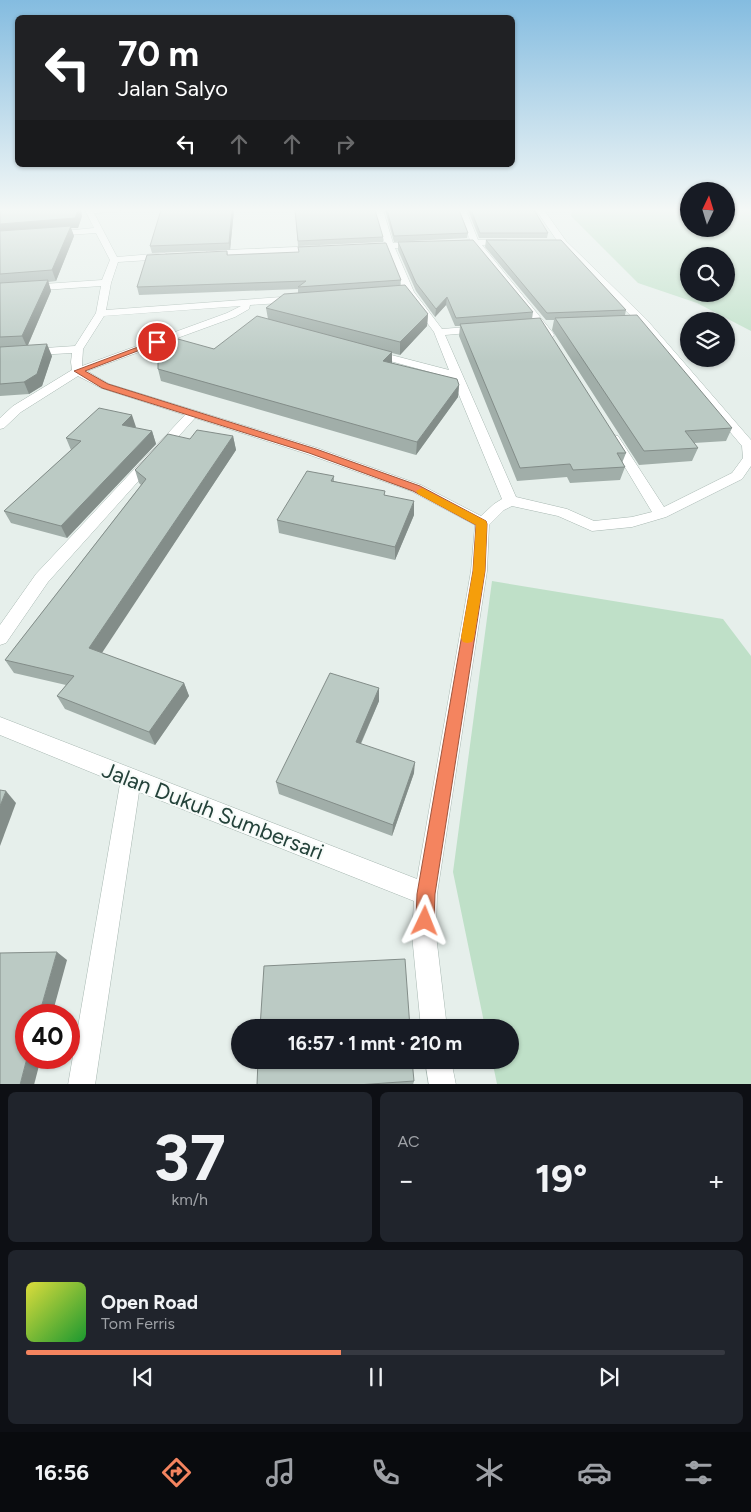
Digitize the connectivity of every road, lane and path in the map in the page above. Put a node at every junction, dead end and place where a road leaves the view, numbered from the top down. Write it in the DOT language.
graph roads {
  1 [pos="114,260"];
  2 [pos="394,261"];
  3 [pos="491,261"];
  4 [pos="578,261"];
  5 [pos="106,283"];
  6 [pos="0,290"];
  7 [pos="306,298"];
  8 [pos="252,304"];
  9 [pos="101,313"];
  10 [pos="231,315"];
  11 [pos="250,320"];
  12 [pos="625,322"];
  13 [pos="643,322"];
  14 [pos="547,325"];
  15 [pos="524,326"];
  16 [pos="495,328"];
  17 [pos="439,332"];
  18 [pos="553,342"];
  19 [pos="78,349"];
  20 [pos="362,350"];
  21 [pos="0,354"];
  22 [pos="78,371"];
  23 [pos="456,375"];
  24 [pos="193,413"];
  25 [pos="0,425"];
  26 [pos="610,432"];
  27 [pos="510,501"];
  28 [pos="662,514"];
  29 [pos="482,524"];
  30 [pos="0,638"];
  31 [pos="0,726"];
  32 [pos="131,779"];
  33 [pos="426,894"];
  34 [pos="433,1019"];
  35 [pos="440,1069"];
  36 [pos="81,1084"];
  37 [pos="443,1084"];
  1 -- 5 [label="street"];
  2 -- 17 [label="street"];
  3 -- 14 [label="street"];
  4 -- 13 [label="street"];
  5 -- 6 [label="street"];
  5 -- 9 [label="street"];
  7 -- 8 [label="street"];
  8 -- 9 [label="street"];
  8 -- 10 [label="street"];
  9 -- 19 [label="street"];
  10 -- 11 [label="street"];
  10 -- 22 [label="street"];
  12 -- 13 [label="street"];
  13 -- 28 [label="street"];
  14 -- 15 [label="street"];
  14 -- 18 [label="street"];
  16 -- 17 [label="street"];
  17 -- 23 [label="street"];
  19 -- 21 [label="street"];
  19 -- 22 [label="street"];
  20 -- 23 [label="street"];
  22 -- 24 [label="street"];
  22 -- 25 [label="street"];
  23 -- 27 [label="street"];
  24 -- 29 [label="street"];
  24 -- 30 [label="street"];
  26 -- 28 [label="street"];
  27 -- 28 [label="street"];
  27 -- 29 [label="street"];
  29 -- 33 [label="street"];
  31 -- 32 [label="street, Jalan Dukuh Sumbersari"];
  32 -- 33 [label="street, Jalan Dukuh Sumbersari"];
  32 -- 36 [label="street"];
  33 -- 34 [label="street"];
  35 -- 37 [label="street"];
}
